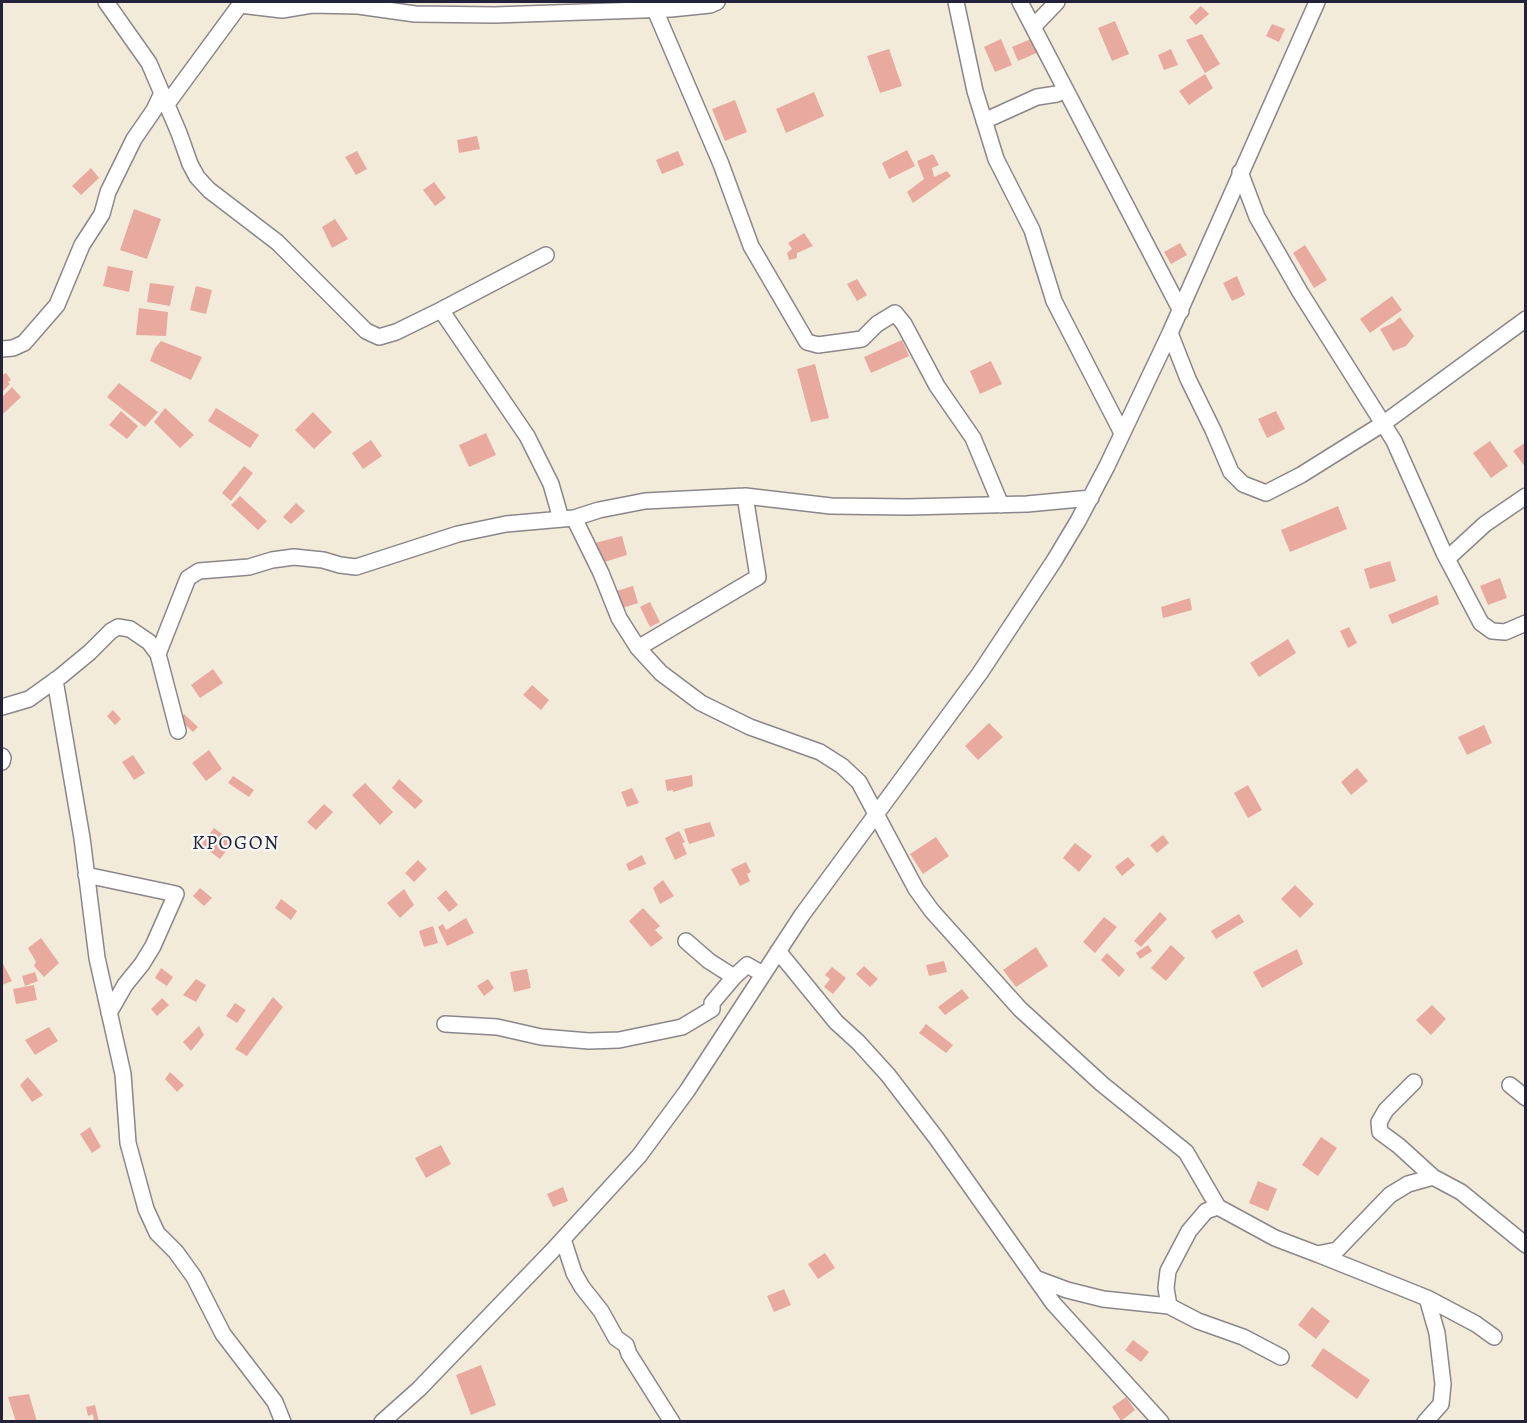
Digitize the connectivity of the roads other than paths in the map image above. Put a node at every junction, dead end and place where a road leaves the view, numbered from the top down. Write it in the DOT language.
graph roads {
  1 [pos="106,2"];
  2 [pos="717,2"];
  3 [pos="956,2"];
  4 [pos="1020,2"];
  5 [pos="1057,2"];
  6 [pos="1317,2"];
  7 [pos="241,3"];
  8 [pos="655,10"];
  9 [pos="1034,26"];
  10 [pos="1065,89"];
  11 [pos="164,99"];
  12 [pos="984,121"];
  13 [pos="1240,172"];
  14 [pos="546,255"];
  15 [pos="441,310"];
  16 [pos="1181,311"];
  17 [pos="1526,319"];
  18 [pos="1170,333"];
  19 [pos="2,349"];
  20 [pos="1384,423"];
  21 [pos="1122,434"];
  22 [pos="745,496"];
  23 [pos="1526,496"];
  24 [pos="1091,498"];
  25 [pos="1001,504"];
  26 [pos="567,519"];
  27 [pos="1448,558"];
  28 [pos="1526,623"];
  29 [pos="638,648"];
  30 [pos="158,654"];
  31 [pos="55,681"];
  32 [pos="2,707"];
  33 [pos="178,731"];
  34 [pos="2,756"];
  35 [pos="2,762"];
  36 [pos="876,813"];
  37 [pos="86,874"];
  38 [pos="686,941"];
  39 [pos="778,951"];
  40 [pos="763,974"];
  41 [pos="734,977"];
  42 [pos="109,1013"];
  43 [pos="445,1024"];
  44 [pos="1414,1082"];
  45 [pos="1510,1085"];
  46 [pos="1526,1098"];
  47 [pos="1433,1177"];
  48 [pos="1218,1208"];
  49 [pos="563,1239"];
  50 [pos="1526,1245"];
  51 [pos="1317,1254"];
  52 [pos="1035,1278"];
  53 [pos="1426,1298"];
  54 [pos="1169,1306"];
  55 [pos="1494,1337"];
  56 [pos="1281,1358"];
  57 [pos="284,1422"];
  58 [pos="382,1422"];
  59 [pos="672,1422"];
  60 [pos="1161,1422"];
  61 [pos="1425,1422"];
  1 -- 11 [label="street"];
  2 -- 8 [label="street"];
  3 -- 12 [label="street"];
  4 -- 9 [label="street"];
  5 -- 9 [label="street"];
  6 -- 13 [label="street"];
  7 -- 8 [label="street"];
  7 -- 11 [label="street"];
  8 -- 25 [label="street"];
  9 -- 10 [label="street"];
  10 -- 12 [label="street"];
  10 -- 16 [label="street"];
  11 -- 15 [label="street"];
  11 -- 19 [label="street"];
  12 -- 21 [label="street"];
  13 -- 16 [label="street"];
  13 -- 20 [label="street"];
  14 -- 15 [label="street"];
  15 -- 26 [label="street"];
  16 -- 18 [label="street"];
  17 -- 20 [label="street"];
  18 -- 20 [label="street"];
  18 -- 21 [label="street"];
  20 -- 27 [label="street"];
  21 -- 24 [label="street"];
  22 -- 25 [label="street"];
  22 -- 26 [label="street"];
  22 -- 29 [label="street"];
  23 -- 27 [label="street"];
  24 -- 25 [label="street"];
  24 -- 36 [label="street"];
  26 -- 29 [label="street"];
  26 -- 30 [label="street"];
  27 -- 28 [label="street"];
  29 -- 36 [label="street"];
  30 -- 31 [label="street"];
  30 -- 33 [label="street"];
  31 -- 32 [label="street"];
  31 -- 37 [label="street"];
  34 -- 35 [label="street"];
  36 -- 39 [label="street"];
  36 -- 48 [label="street"];
  37 -- 42 [label="street"];
  37 -- 42 [label="street"];
  38 -- 41 [label="street"];
  39 -- 40 [label="street"];
  39 -- 52 [label="street"];
  40 -- 41 [label="street"];
  40 -- 49 [label="street"];
  41 -- 43 [label="street"];
  42 -- 57 [label="street"];
  44 -- 47 [label="street"];
  45 -- 46 [label="street"];
  47 -- 50 [label="street"];
  47 -- 51 [label="street"];
  48 -- 51 [label="street"];
  48 -- 54 [label="street"];
  49 -- 58 [label="street"];
  49 -- 59 [label="street"];
  51 -- 53 [label="street"];
  52 -- 54 [label="street"];
  52 -- 60 [label="street"];
  53 -- 55 [label="street"];
  53 -- 61 [label="street"];
  54 -- 56 [label="street"];
}
